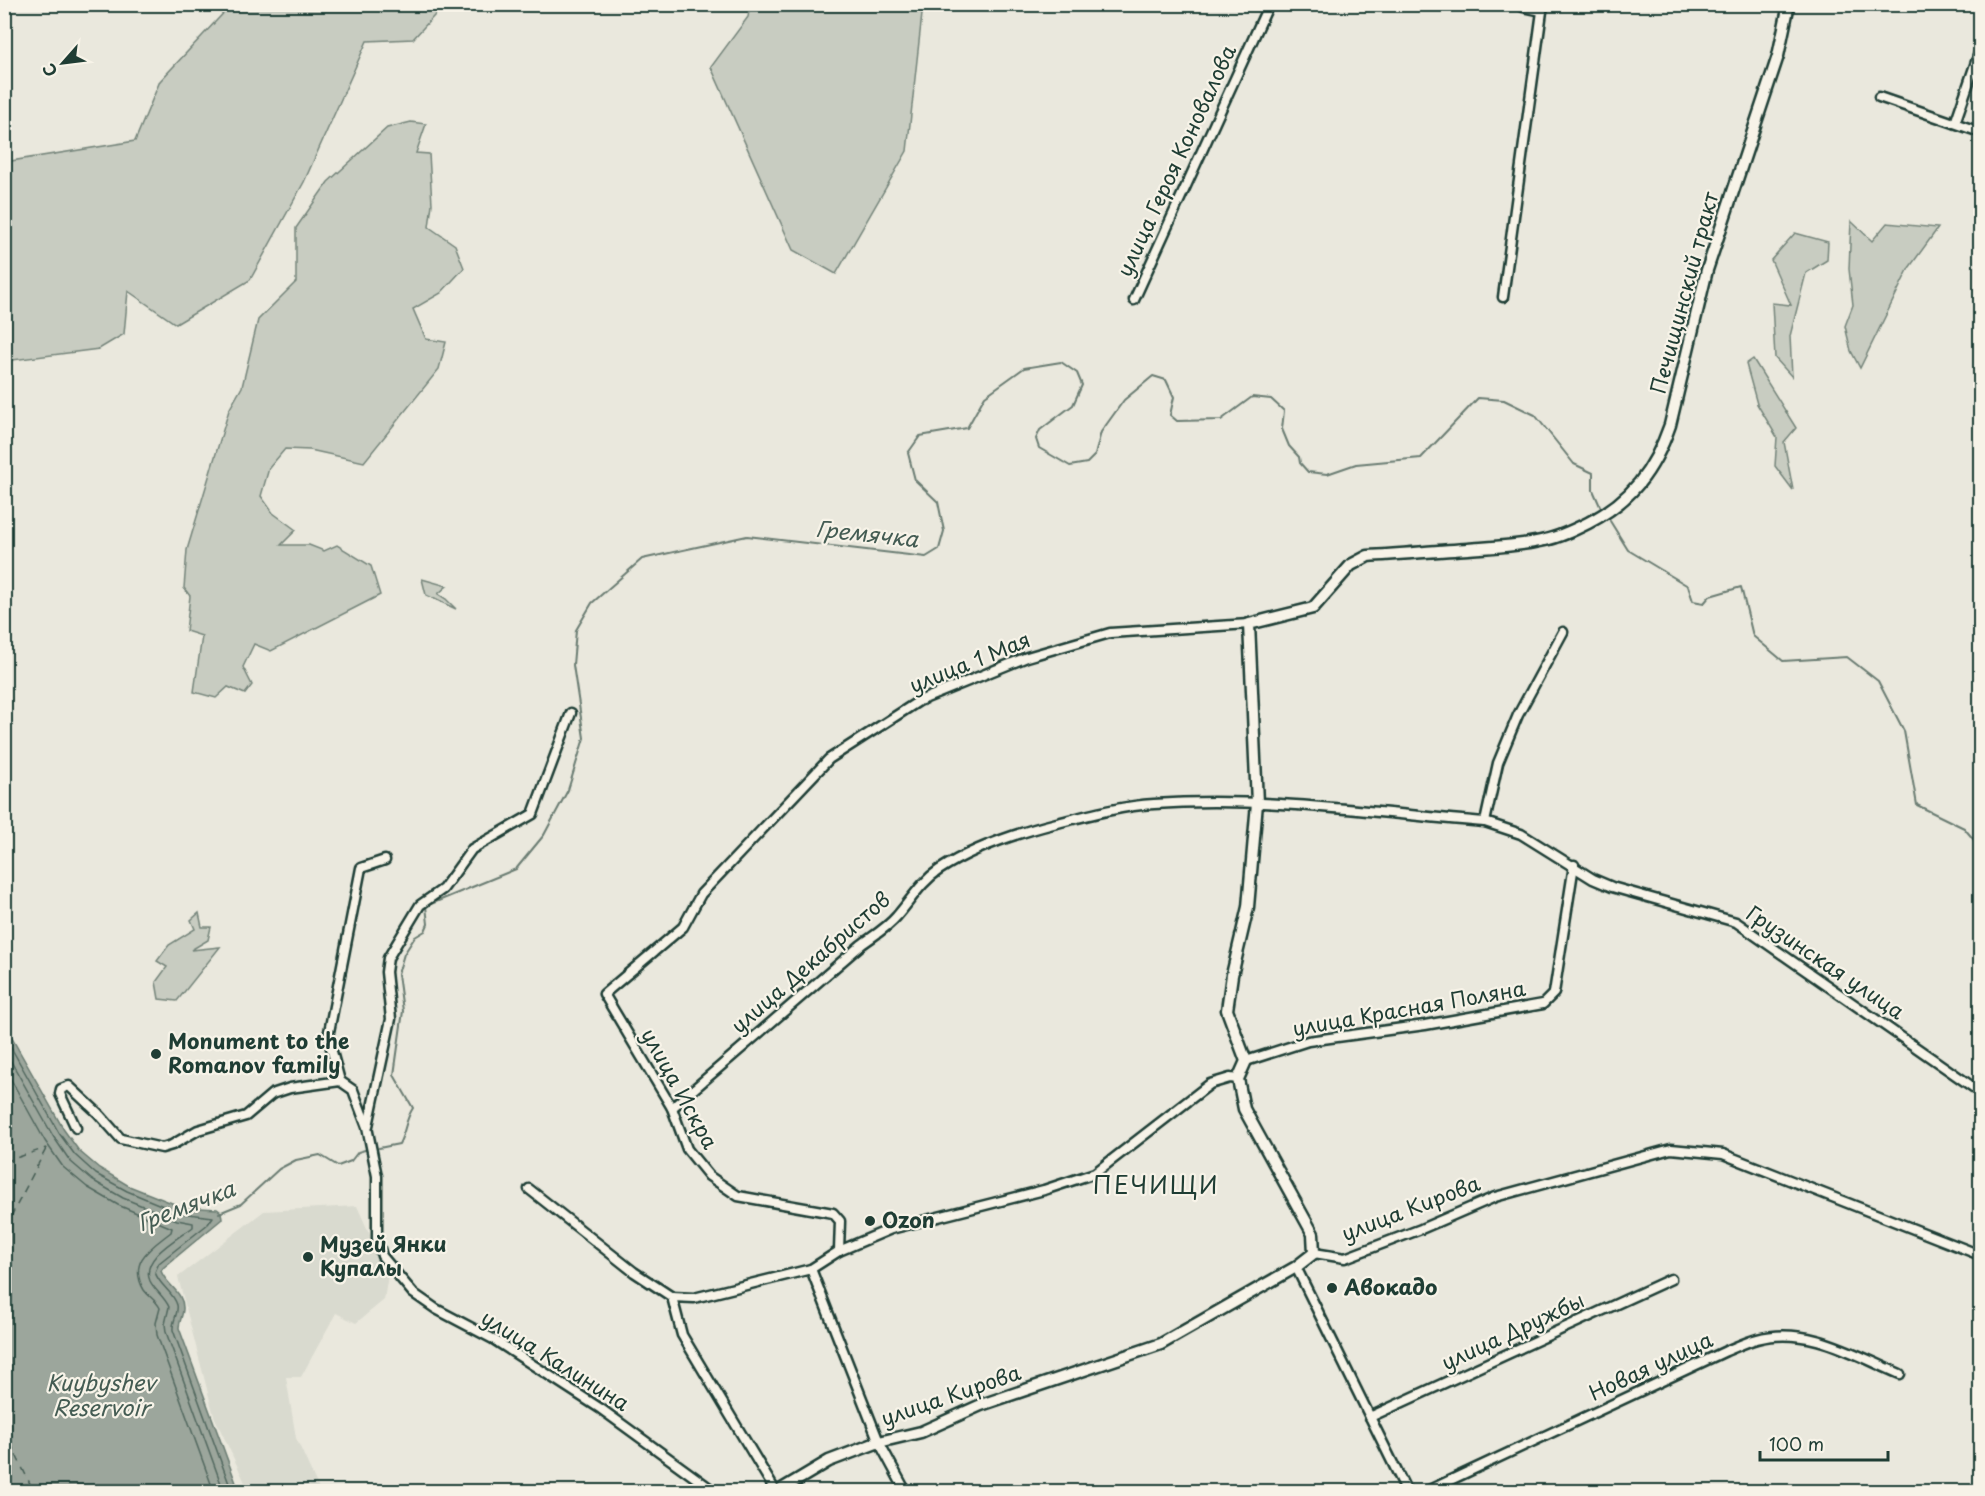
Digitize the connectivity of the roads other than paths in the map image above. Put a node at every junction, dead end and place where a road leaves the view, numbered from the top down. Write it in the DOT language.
graph roads {
  1 [pos="1269,4"];
  2 [pos="1521,4"];
  3 [pos="1789,4"];
  4 [pos="1973,4"];
  5 [pos="1980,7"];
  6 [pos="1542,8"];
  7 [pos="1980,50"];
  8 [pos="1879,97"];
  9 [pos="1954,123"];
  10 [pos="1980,132"];
  11 [pos="1503,297"];
  12 [pos="1134,300"];
  13 [pos="1249,624"];
  14 [pos="1563,632"];
  15 [pos="571,713"];
  16 [pos="1257,803"];
  17 [pos="1485,822"];
  18 [pos="385,860"];
  19 [pos="1574,865"];
  20 [pos="604,994"];
  21 [pos="1246,1061"];
  22 [pos="1238,1078"];
  23 [pos="340,1081"];
  24 [pos="1980,1092"];
  25 [pos="672,1108"];
  26 [pos="367,1127"];
  27 [pos="76,1128"];
  28 [pos="529,1189"];
  29 [pos="839,1251"];
  30 [pos="1314,1253"];
  31 [pos="1980,1255"];
  32 [pos="1296,1267"];
  33 [pos="811,1269"];
  34 [pos="1671,1279"];
  35 [pos="672,1297"];
  36 [pos="1900,1374"];
  37 [pos="1370,1417"];
  38 [pos="879,1442"];
  39 [pos="715,1491"];
  40 [pos="776,1491"];
  41 [pos="906,1491"];
  42 [pos="1407,1491"];
  43 [pos="1425,1491"];
  1 -- 12 [label="street, улица Героя Коновалова"];
  2 -- 6 [label="street"];
  3 -- 13 [label="street, Печищинский тракт"];
  4 -- 5 [label="street"];
  6 -- 11 [label="street"];
  7 -- 9 [label="street"];
  8 -- 9 [label="street"];
  9 -- 10 [label="street"];
  13 -- 16 [label="street"];
  13 -- 20 [label="street, улица 1 Мая"];
  14 -- 17 [label="street"];
  15 -- 26 [label="street"];
  16 -- 17 [label="street, Грузинская улица"];
  16 -- 21 [label="street"];
  16 -- 25 [label="street, улица Декабристов"];
  17 -- 19 [label="street, Грузинская улица"];
  18 -- 23 [label="street"];
  19 -- 21 [label="street, улица Красная Поляна"];
  19 -- 24 [label="street, Грузинская улица"];
  20 -- 25 [label="street, улица Искра"];
  21 -- 22 [label="street"];
  22 -- 29 [label="street"];
  22 -- 30 [label="street"];
  23 -- 26 [label="street"];
  23 -- 27 [label="street"];
  25 -- 29 [label="street, улица Искра"];
  26 -- 39 [label="street, улица Калинина"];
  28 -- 35 [label="street"];
  29 -- 33 [label="street"];
  30 -- 31 [label="street, улица Кирова"];
  30 -- 32 [label="street, улица Кирова"];
  32 -- 37 [label="street"];
  32 -- 38 [label="street, улица Кирова"];
  33 -- 35 [label="street"];
  33 -- 38 [label="street"];
  34 -- 37 [label="street, улица Дружбы"];
  35 -- 40 [label="street"];
  36 -- 43 [label="street, Новая улица"];
  37 -- 42 [label="street"];
  38 -- 40 [label="street, улица Кирова"];
  38 -- 41 [label="street"];
}
